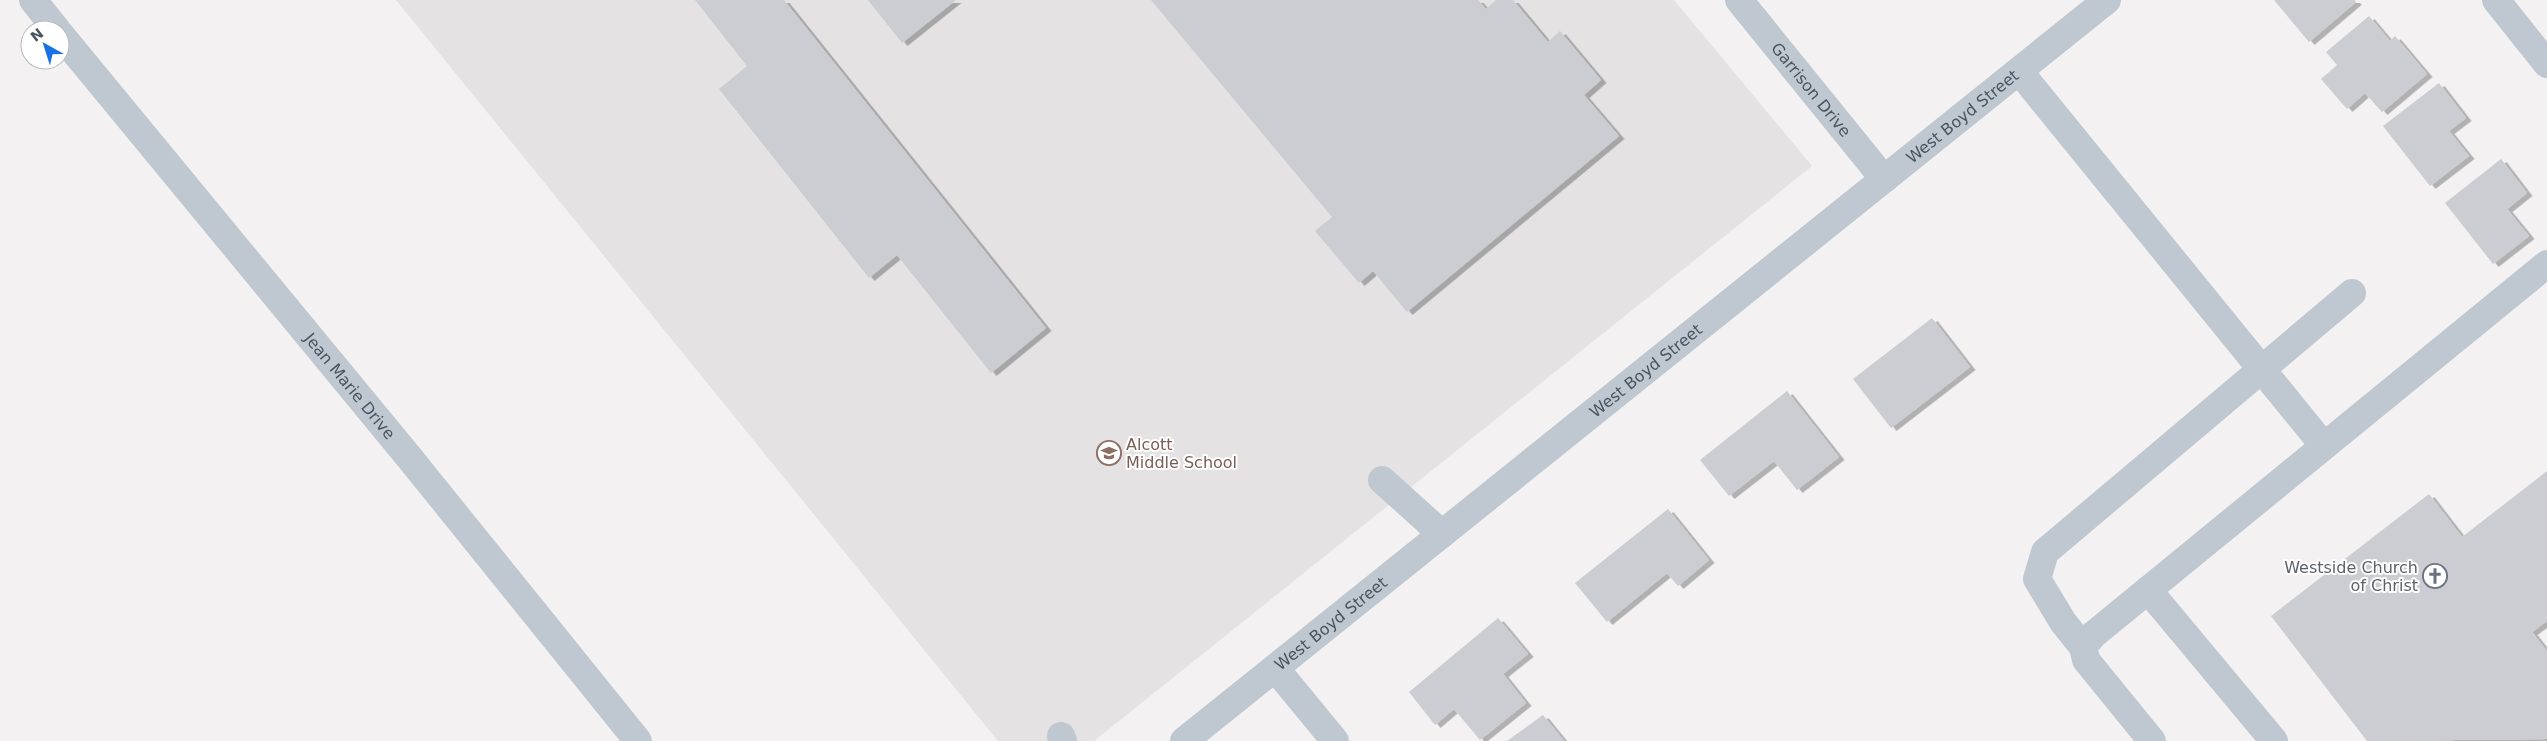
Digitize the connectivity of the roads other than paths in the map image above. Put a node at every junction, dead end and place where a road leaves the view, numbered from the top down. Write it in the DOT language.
graph roads {
  1 [pos="33,0"];
  2 [pos="1739,0"];
  3 [pos="2107,0"];
  4 [pos="2496,0"];
  5 [pos="49,20"];
  6 [pos="70,46"];
  7 [pos="2547,64"];
  8 [pos="2019,71"];
  9 [pos="1884,178"];
  10 [pos="2547,264"];
  11 [pos="2352,294"];
  12 [pos="2261,368"];
  13 [pos="2324,446"];
  14 [pos="1382,480"];
  15 [pos="1442,534"];
  16 [pos="2148,590"];
  17 [pos="2083,647"];
  18 [pos="1275,668"];
  19 [pos="638,741"];
  20 [pos="1184,741"];
  21 [pos="1335,741"];
  22 [pos="2152,741"];
  23 [pos="2274,741"];
  1 -- 5 [label="street"];
  2 -- 9 [label="street, Garrison Drive"];
  3 -- 8 [label="street, West Boyd Street"];
  4 -- 7 [label="street"];
  6 -- 19 [label="street, Jean Marie Drive"];
  8 -- 9 [label="street, West Boyd Street"];
  8 -- 12 [label="street"];
  9 -- 15 [label="street, West Boyd Street"];
  10 -- 13 [label="street"];
  11 -- 12 [label="street"];
  12 -- 13 [label="street"];
  12 -- 17 [label="street"];
  13 -- 16 [label="street"];
  14 -- 15 [label="street"];
  15 -- 18 [label="street, West Boyd Street"];
  16 -- 17 [label="street"];
  16 -- 23 [label="street"];
  17 -- 22 [label="street"];
  18 -- 20 [label="street, West Boyd Street"];
  18 -- 21 [label="street"];
}
